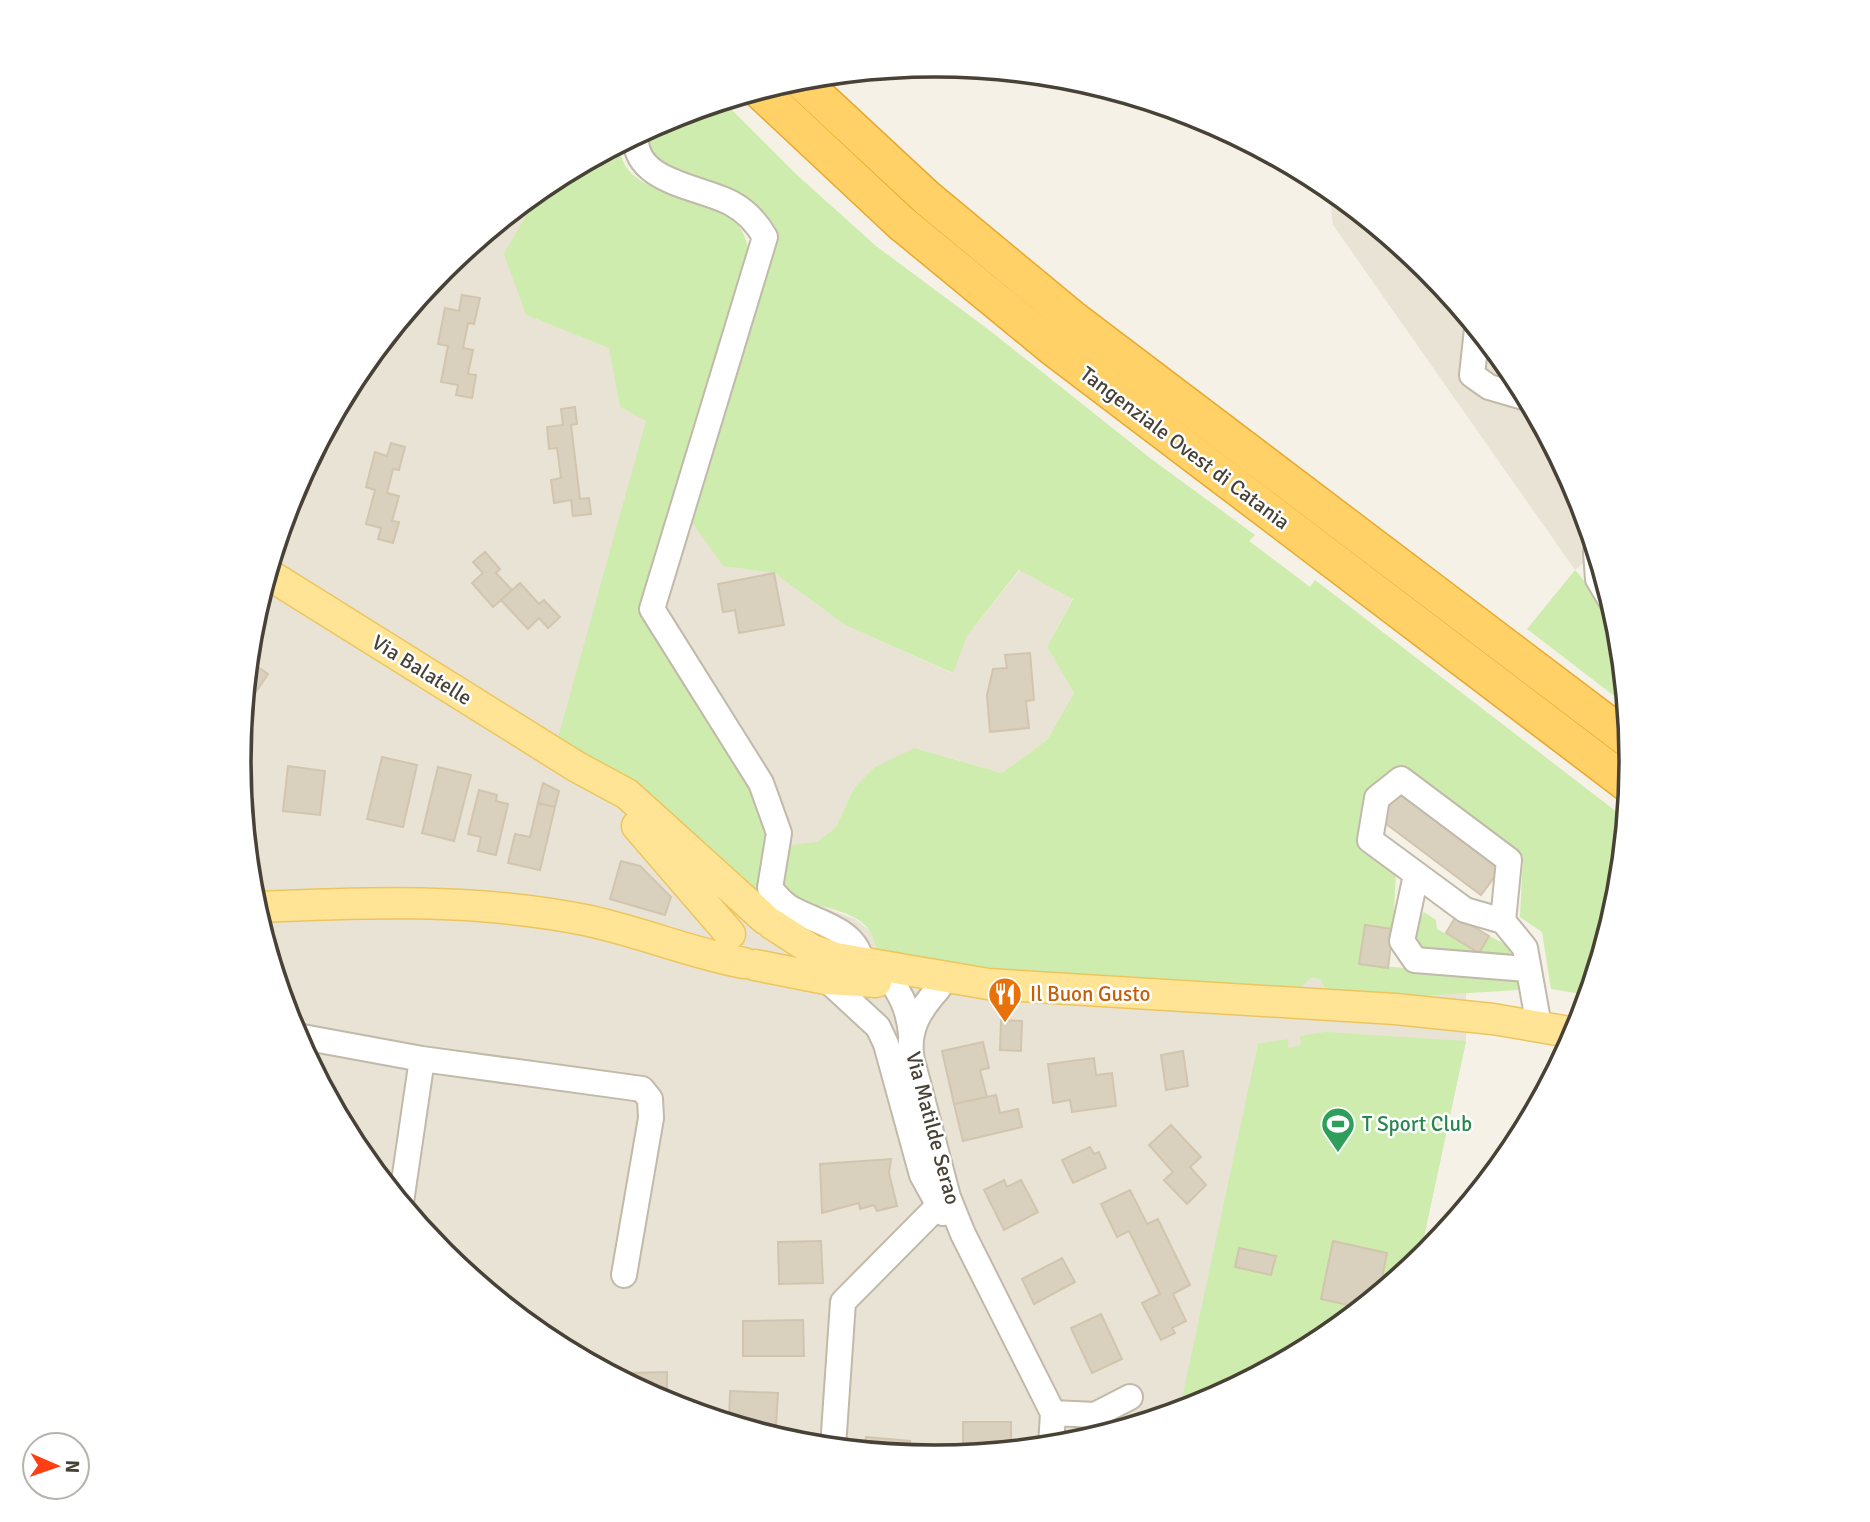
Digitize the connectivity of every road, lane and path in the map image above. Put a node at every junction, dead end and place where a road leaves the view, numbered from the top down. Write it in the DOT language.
graph roads {
  1 [pos="810,89"];
  2 [pos="767,98"];
  3 [pos="635,147"];
  4 [pos="1476,342"];
  5 [pos="1512,394"];
  6 [pos="276,579"];
  7 [pos="1618,732"];
  8 [pos="577,767"];
  9 [pos="1619,777"];
  10 [pos="1416,875"];
  11 [pos="702,900"];
  12 [pos="267,906"];
  13 [pos="1465,910"];
  14 [pos="1503,920"];
  15 [pos="768,922"];
  16 [pos="613,926"];
  17 [pos="687,932"];
  18 [pos="730,933"];
  19 [pos="1526,958"];
  20 [pos="750,964"];
  21 [pos="887,972"];
  22 [pos="826,979"];
  23 [pos="988,984"];
  24 [pos="939,988"];
  25 [pos="1539,1026"];
  26 [pos="878,1027"];
  27 [pos="1563,1031"];
  28 [pos="911,1036"];
  29 [pos="311,1039"];
  30 [pos="422,1059"];
  31 [pos="403,1190"];
  32 [pos="943,1202"];
  33 [pos="624,1275"];
  34 [pos="1130,1396"];
  35 [pos="1053,1413"];
  36 [pos="1052,1435"];
  37 [pos="834,1437"];
  1 -- 7 [label="highway, Tangenziale Ovest di Catania"];
  2 -- 9 [label="highway, Tangenziale Ovest di Catania"];
  3 -- 21 [label="street"];
  4 -- 5 [label="street"];
  6 -- 8 [label="main road, Via Balatelle"];
  8 -- 11 [label="main road"];
  8 -- 15 [label="main road"];
  10 -- 13 [label="street"];
  10 -- 14 [label="street"];
  10 -- 19 [label="street"];
  11 -- 17 [label="main road"];
  11 -- 18 [label="main road"];
  12 -- 16 [label="main road"];
  13 -- 14 [label="street"];
  13 -- 19 [label="street"];
  14 -- 19 [label="street"];
  15 -- 18 [label="main road"];
  15 -- 20 [label="main road"];
  15 -- 21 [label="main road"];
  16 -- 17 [label="main road"];
  16 -- 20 [label="main road"];
  17 -- 18 [label="main road"];
  18 -- 20 [label="main road"];
  19 -- 25 [label="street"];
  20 -- 22 [label="main road"];
  21 -- 22 [label="main road"];
  21 -- 23 [label="main road"];
  21 -- 24 [label="main road"];
  21 -- 26 [label="street"];
  21 -- 28 [label="street"];
  22 -- 26 [label="street, Via Matilde Serao"];
  23 -- 24 [label="main road"];
  23 -- 25 [label="main road"];
  24 -- 28 [label="street, Via Matilde Serao"];
  25 -- 27 [label="main road"];
  26 -- 32 [label="street, Via Matilde Serao"];
  28 -- 32 [label="street, Via Matilde Serao"];
  29 -- 30 [label="street"];
  30 -- 31 [label="street"];
  30 -- 33 [label="street"];
  32 -- 35 [label="street, Via Matilde Serao"];
  32 -- 37 [label="street"];
  34 -- 35 [label="street"];
  35 -- 36 [label="street"];
}
